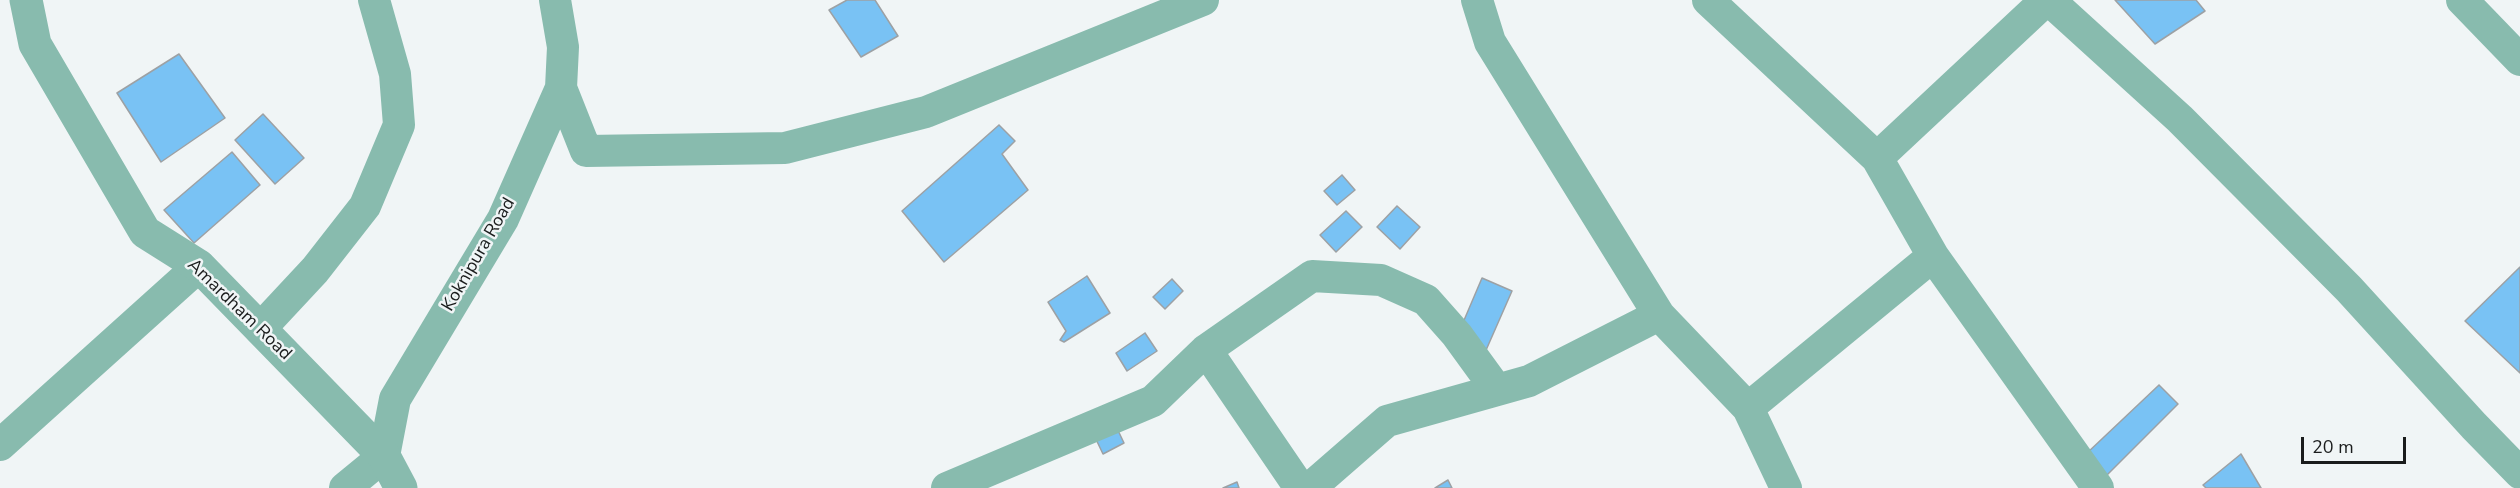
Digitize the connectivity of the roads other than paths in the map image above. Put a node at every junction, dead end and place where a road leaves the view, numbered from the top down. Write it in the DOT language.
graph roads {
  1 [pos="26,0"];
  2 [pos="374,0"];
  3 [pos="555,0"];
  4 [pos="1203,0"];
  5 [pos="1477,0"];
  6 [pos="1708,0"];
  7 [pos="2048,0"];
  8 [pos="2463,0"];
  9 [pos="2520,60"];
  10 [pos="561,88"];
  11 [pos="1876,158"];
  12 [pos="1933,256"];
  13 [pos="199,266"];
  14 [pos="1659,315"];
  15 [pos="260,329"];
  16 [pos="1206,350"];
  17 [pos="1497,390"];
  18 [pos="1748,408"];
  19 [pos="0,445"];
  20 [pos="384,456"];
  21 [pos="2520,473"];
  22 [pos="345,488"];
  23 [pos="401,488"];
  24 [pos="947,488"];
  25 [pos="1300,488"];
  26 [pos="1310,488"];
  27 [pos="1786,488"];
  28 [pos="2098,488"];
  1 -- 13 [label="street, Amardham Road"];
  2 -- 15 [label="street"];
  3 -- 10 [label="street, Koknipura Road"];
  4 -- 10 [label="street"];
  5 -- 14 [label="street"];
  6 -- 11 [label="street"];
  7 -- 11 [label="street"];
  7 -- 21 [label="street"];
  8 -- 9 [label="street"];
  10 -- 20 [label="street, Koknipura Road"];
  11 -- 12 [label="street"];
  12 -- 18 [label="street"];
  12 -- 28 [label="street"];
  13 -- 15 [label="street, Amardham Road"];
  13 -- 19 [label="street"];
  14 -- 17 [label="street"];
  14 -- 18 [label="street"];
  15 -- 20 [label="street, Amardham Road"];
  16 -- 17 [label="street"];
  16 -- 24 [label="street"];
  16 -- 25 [label="street"];
  17 -- 26 [label="street"];
  18 -- 27 [label="street"];
  20 -- 22 [label="street"];
  20 -- 23 [label="street, Amardham Road"];
}
